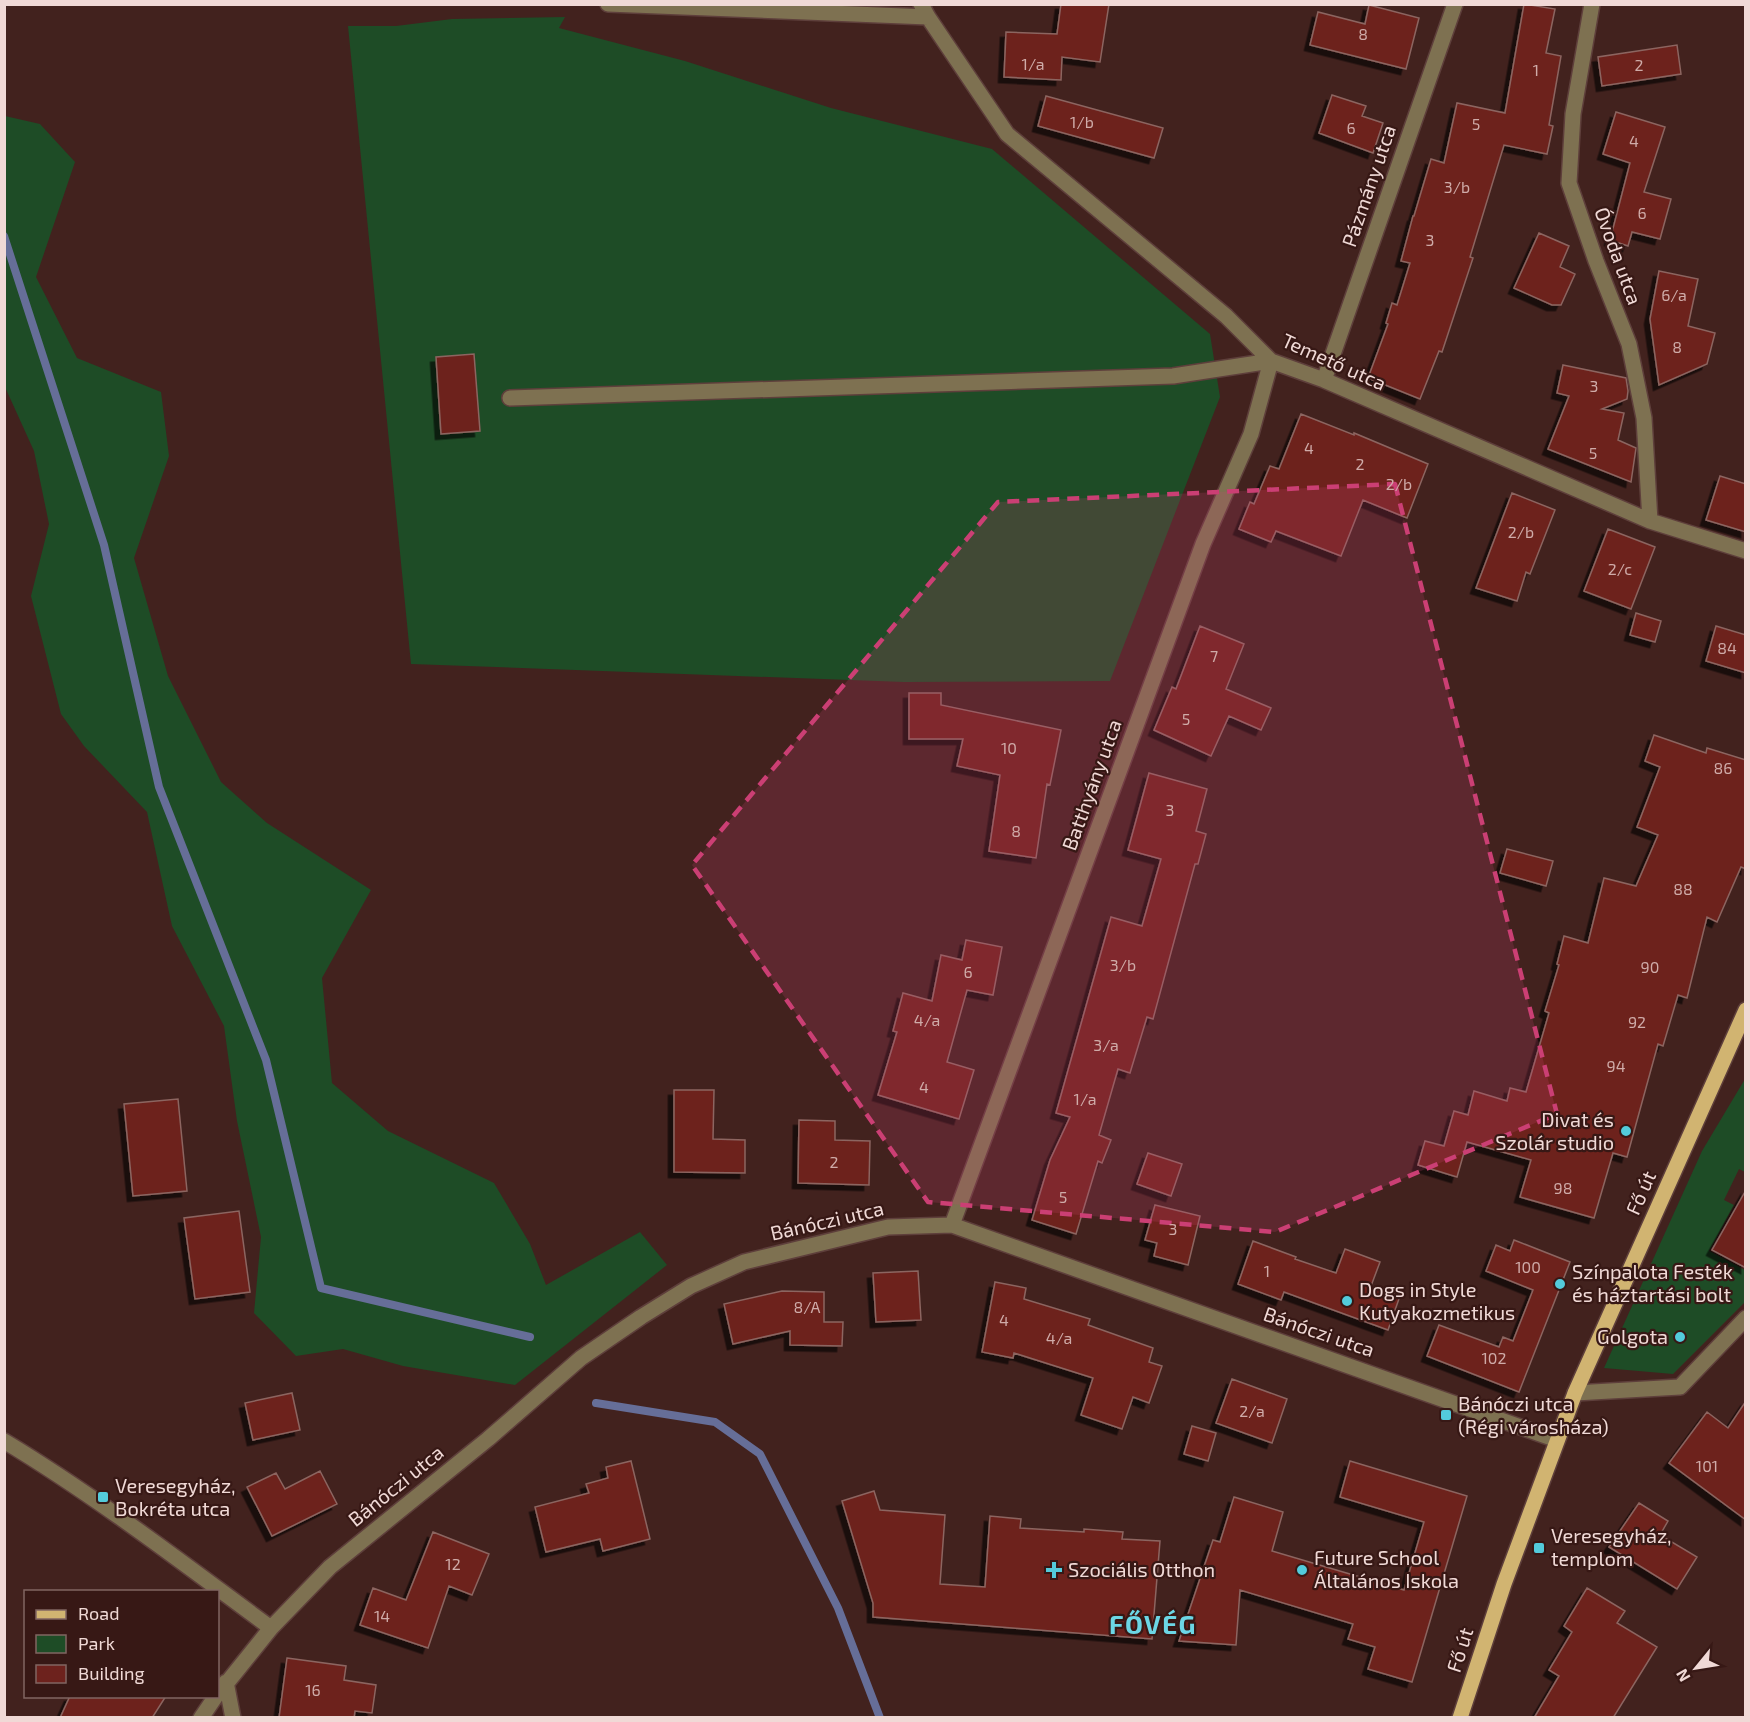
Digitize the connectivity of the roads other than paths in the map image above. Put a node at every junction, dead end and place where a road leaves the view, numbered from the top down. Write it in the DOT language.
graph roads {
  1 [pos="608,4"];
  2 [pos="1455,4"];
  3 [pos="1592,4"];
  4 [pos="924,11"];
  5 [pos="1272,361"];
  6 [pos="1324,381"];
  7 [pos="510,398"];
  8 [pos="1650,521"];
  9 [pos="1746,551"];
  10 [pos="1746,1010"];
  11 [pos="952,1225"];
  12 [pos="1746,1318"];
  13 [pos="1575,1393"];
  14 [pos="1557,1440"];
  15 [pos="4,1442"];
  16 [pos="219,1590"];
  17 [pos="219,1590"];
  18 [pos="271,1628"];
  19 [pos="220,1691"];
  20 [pos="215,1698"];
  21 [pos="201,1718"];
  22 [pos="233,1718"];
  23 [pos="1460,1718"];
  1 -- 4 [label="street"];
  2 -- 6 [label="street, Pázmány utca"];
  3 -- 8 [label="street, Óvoda utca"];
  4 -- 5 [label="street, Temető utca"];
  5 -- 6 [label="street, Temető utca"];
  5 -- 7 [label="street"];
  5 -- 11 [label="street, Batthyány utca"];
  6 -- 8 [label="street, Temető utca"];
  8 -- 9 [label="street, Temető utca"];
  10 -- 13 [label="main road, Fő út"];
  11 -- 14 [label="street, Bánóczi utca"];
  11 -- 18 [label="street, Bánóczi utca"];
  12 -- 13 [label="street"];
  13 -- 14 [label="main road, Fő út"];
  14 -- 23 [label="main road, Fő út"];
  15 -- 17 [label="street"];
  16 -- 18 [label="street"];
  18 -- 19 [label="street, Bánóczi utca"];
  19 -- 22 [label="street"];
  20 -- 21 [label="street, Bánóczi utca"];
}
